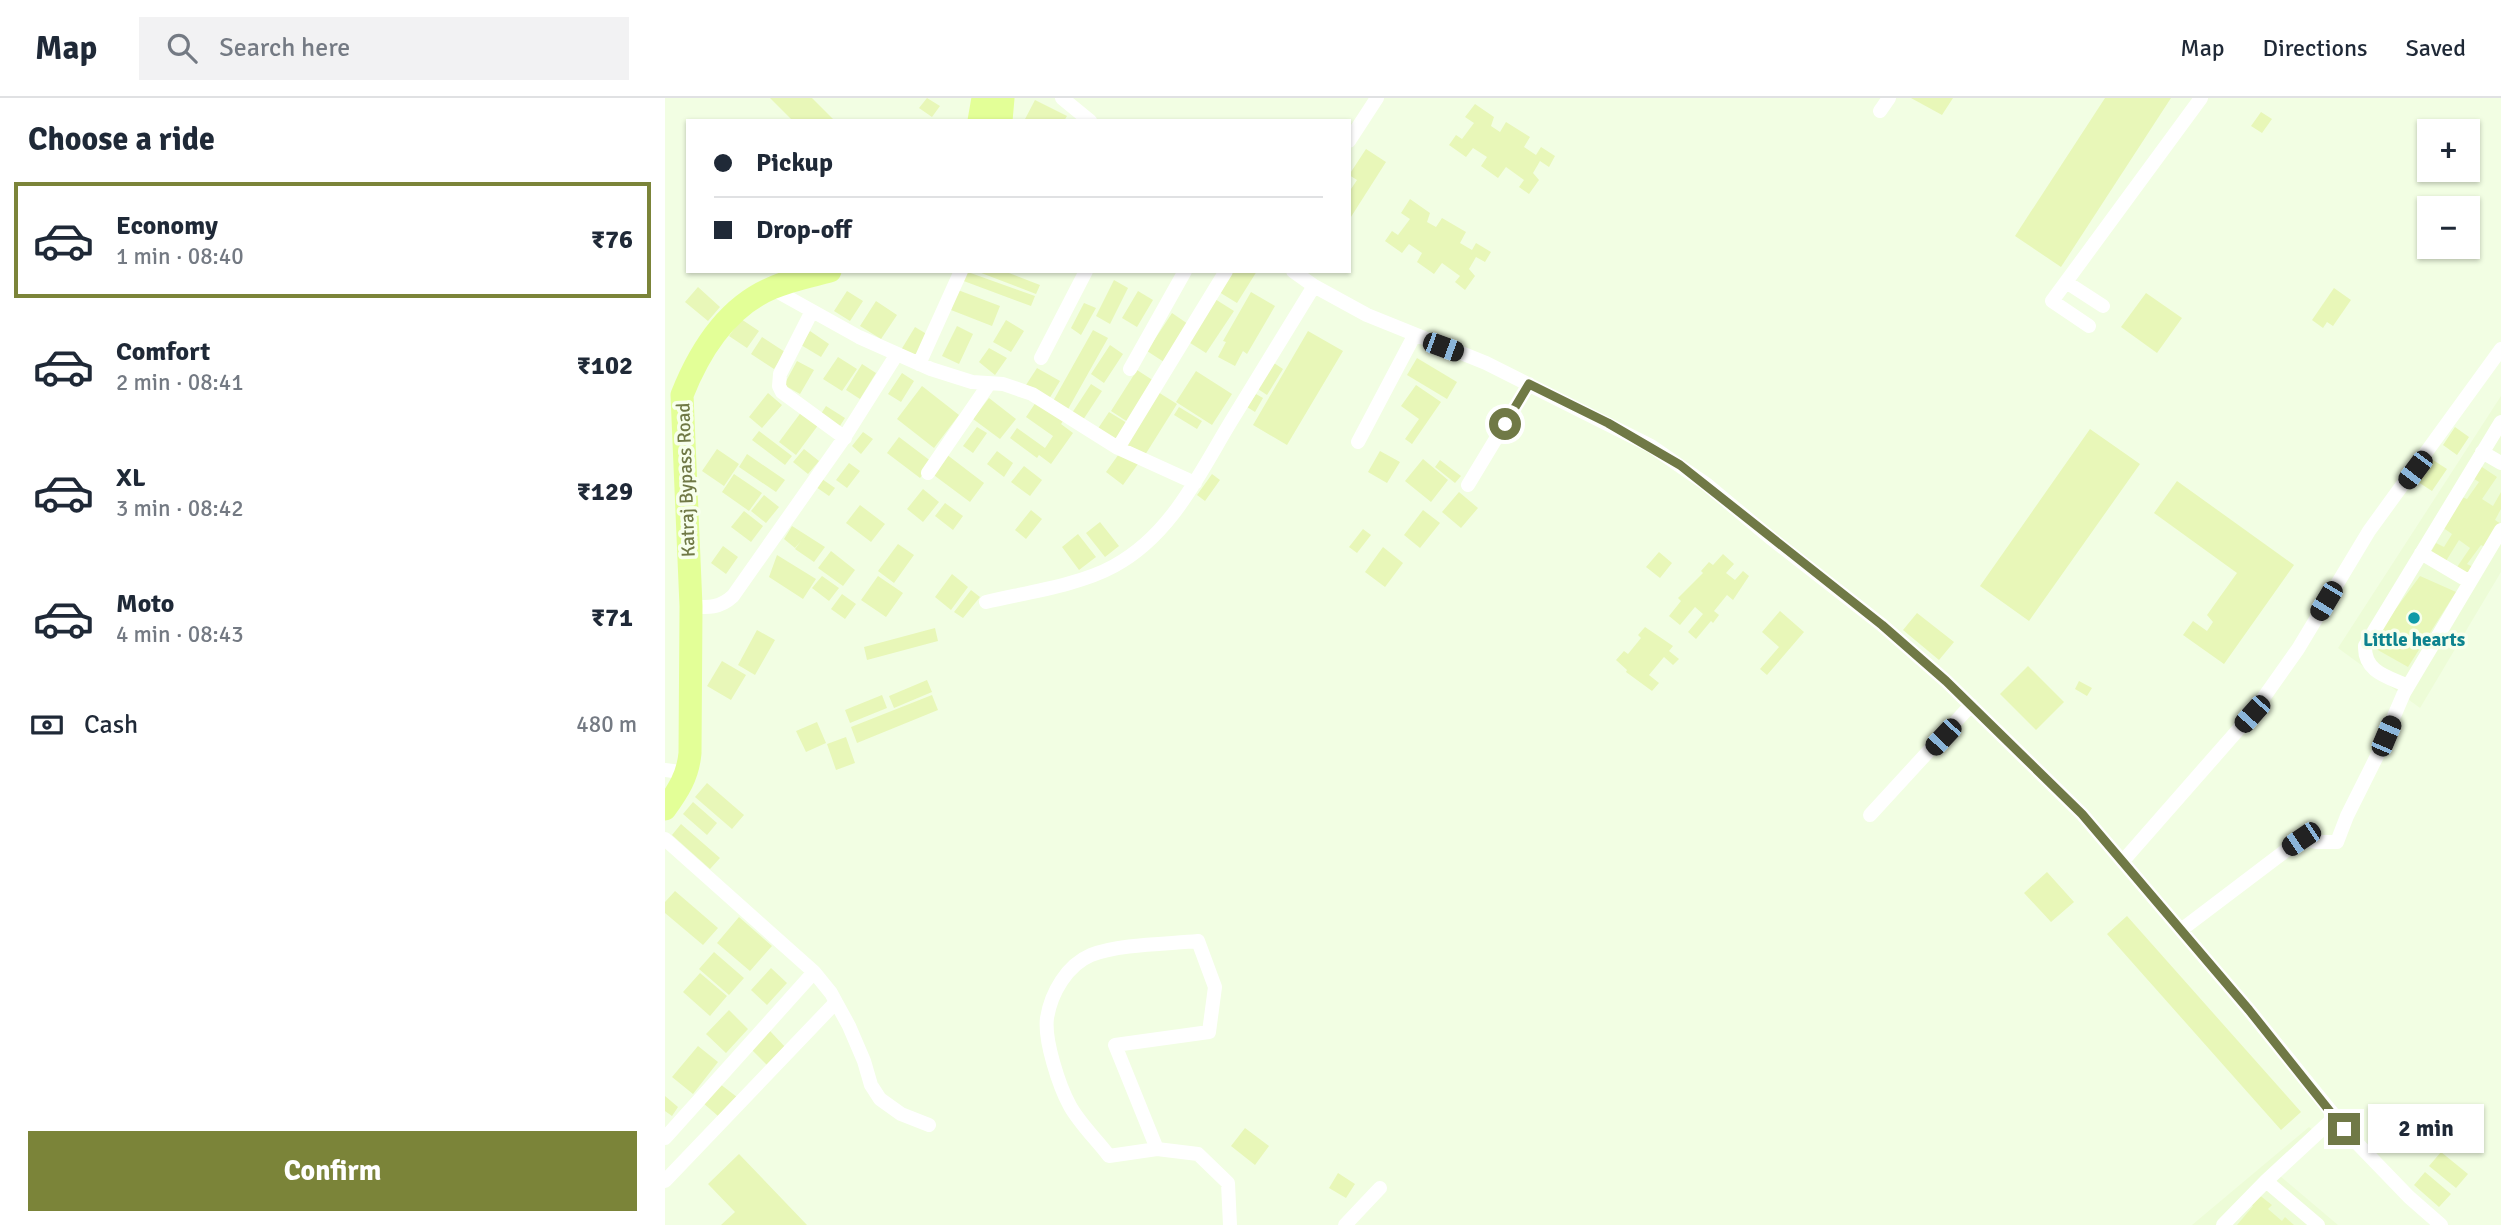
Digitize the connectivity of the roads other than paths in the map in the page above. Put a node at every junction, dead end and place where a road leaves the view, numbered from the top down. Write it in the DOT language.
graph roads {
  1 [pos="983,98"];
  2 [pos="1003,98"];
  3 [pos="1062,98"];
  4 [pos="1377,98"];
  5 [pos="1889,98"];
  6 [pos="2201,98"];
  7 [pos="1880,111"];
  8 [pos="979,119"];
  9 [pos="1001,119"];
  10 [pos="1088,119"];
  11 [pos="1351,138"];
  12 [pos="823,273"];
  13 [pos="960,273"];
  14 [pos="1085,273"];
  15 [pos="1184,273"];
  16 [pos="1225,273"];
  17 [pos="1296,273"];
  18 [pos="2066,282"];
  19 [pos="1314,286"];
  20 [pos="771,288"];
  21 [pos="2103,306"];
  22 [pos="812,311"];
  23 [pos="2089,326"];
  24 [pos="1414,335"];
  25 [pos="2501,349"];
  26 [pos="897,354"];
  27 [pos="1041,358"];
  28 [pos="919,364"];
  29 [pos="1130,369"];
  30 [pos="989,384"];
  31 [pos="1529,384"];
  32 [pos="2501,422"];
  33 [pos="845,438"];
  34 [pos="1358,442"];
  35 [pos="1118,448"];
  36 [pos="2482,453"];
  37 [pos="2501,463"];
  38 [pos="928,473"];
  39 [pos="1195,483"];
  40 [pos="1468,485"];
  41 [pos="2501,530"];
  42 [pos="2421,552"];
  43 [pos="2470,582"];
  44 [pos="986,602"];
  45 [pos="691,606"];
  46 [pos="2408,686"];
  47 [pos="1971,705"];
  48 [pos="681,765"];
  49 [pos="665,809"];
  50 [pos="1870,815"];
  51 [pos="665,839"];
  52 [pos="2123,862"];
  53 [pos="2181,930"];
  54 [pos="814,971"];
  55 [pos="836,1002"];
  56 [pos="2335,1118"];
  57 [pos="929,1125"];
  58 [pos="665,1138"];
  59 [pos="1157,1149"];
  60 [pos="665,1181"];
  61 [pos="2266,1181"];
  62 [pos="1380,1188"];
  63 [pos="1230,1225"];
  64 [pos="1345,1225"];
  65 [pos="2223,1225"];
  66 [pos="2318,1225"];
  67 [pos="2441,1225"];
  1 -- 8 [label="highway"];
  2 -- 9 [label="highway"];
  3 -- 10 [label="street"];
  4 -- 11 [label="street"];
  5 -- 7 [label="street"];
  6 -- 18 [label="street"];
  12 -- 20 [label="highway, Katraj Bypass Road"];
  13 -- 28 [label="street"];
  14 -- 27 [label="street"];
  15 -- 29 [label="street"];
  16 -- 35 [label="street"];
  17 -- 19 [label="street"];
  18 -- 21 [label="street"];
  18 -- 23 [label="street"];
  19 -- 24 [label="street"];
  19 -- 39 [label="street"];
  20 -- 22 [label="street"];
  20 -- 45 [label="highway, Katraj Bypass Road"];
  22 -- 26 [label="street"];
  22 -- 33 [label="street"];
  24 -- 31 [label="street"];
  24 -- 34 [label="street"];
  25 -- 52 [label="street"];
  26 -- 28 [label="street"];
  26 -- 33 [label="street"];
  28 -- 30 [label="street"];
  30 -- 35 [label="street"];
  30 -- 38 [label="street"];
  31 -- 40 [label="street"];
  31 -- 47 [label="street"];
  32 -- 36 [label="street"];
  33 -- 45 [label="street"];
  35 -- 39 [label="street"];
  36 -- 37 [label="street"];
  36 -- 42 [label="street"];
  39 -- 44 [label="street"];
  41 -- 43 [label="street"];
  42 -- 43 [label="street"];
  42 -- 46 [label="street"];
  43 -- 46 [label="street"];
  45 -- 48 [label="highway, Katraj Bypass Road"];
  46 -- 53 [label="street"];
  47 -- 50 [label="street"];
  47 -- 52 [label="street"];
  48 -- 49 [label="highway"];
  51 -- 54 [label="street"];
  52 -- 53 [label="street"];
  53 -- 56 [label="street"];
  54 -- 55 [label="street"];
  54 -- 58 [label="street"];
  55 -- 57 [label="street"];
  55 -- 60 [label="street"];
  56 -- 61 [label="street"];
  56 -- 67 [label="street"];
  59 -- 59 [label="street"];
  59 -- 63 [label="street"];
  61 -- 65 [label="street"];
  61 -- 66 [label="street"];
  62 -- 64 [label="street"];
}
